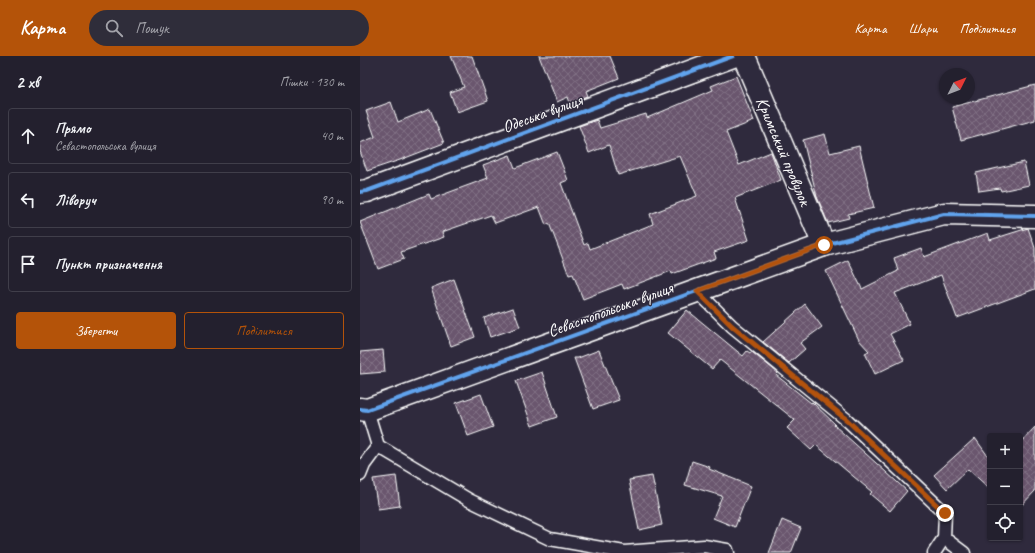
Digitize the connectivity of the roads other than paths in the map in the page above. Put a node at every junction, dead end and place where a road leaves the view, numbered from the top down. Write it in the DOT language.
graph roads {
  1 [pos="733,56"];
  2 [pos="744,56"];
  3 [pos="360,192"];
  4 [pos="1035,216"];
  5 [pos="824,245"];
  6 [pos="697,291"];
  7 [pos="364,409"];
  8 [pos="378,446"];
  9 [pos="360,475"];
  10 [pos="944,538"];
  11 [pos="728,553"];
  12 [pos="934,553"];
  13 [pos="964,553"];
  1 -- 3 [label="street, Одеська вулиця"];
  2 -- 5 [label="street, Кримський провулок"];
  4 -- 5 [label="street, Севастопольська вулиця"];
  5 -- 6 [label="street, Севастопольська вулиця"];
  6 -- 7 [label="street, Севастопольська вулиця"];
  6 -- 10 [label="lane"];
  7 -- 8 [label="lane"];
  8 -- 9 [label="lane"];
  8 -- 11 [label="lane"];
  10 -- 12 [label="lane"];
  10 -- 13 [label="lane"];
}
